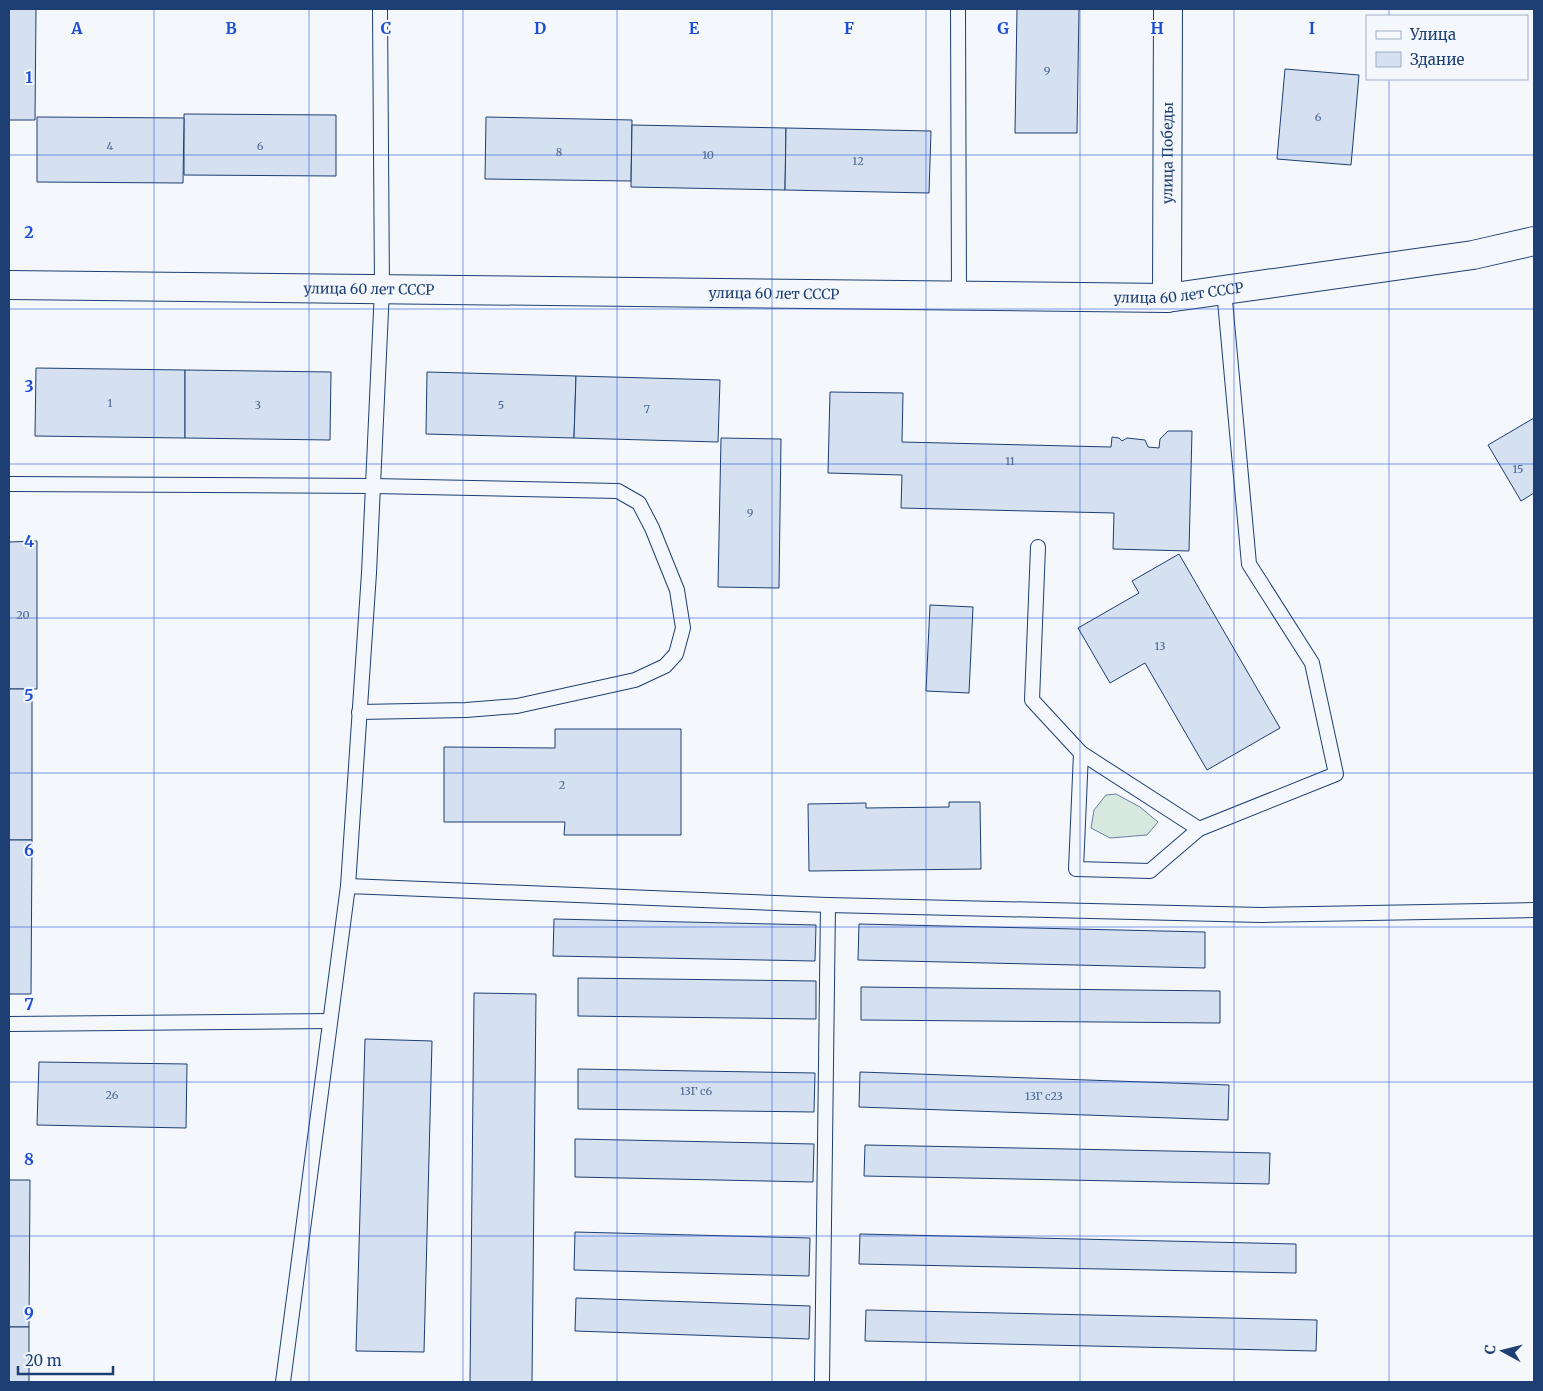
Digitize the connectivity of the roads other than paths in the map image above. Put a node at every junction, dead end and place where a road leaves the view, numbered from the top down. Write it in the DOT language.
graph roads {
  1 [pos="380,9"];
  2 [pos="958,9"];
  3 [pos="1168,9"];
  4 [pos="1534,241"];
  5 [pos="9,285"];
  6 [pos="382,289"];
  7 [pos="1224,290"];
  8 [pos="959,296"];
  9 [pos="1167,298"];
  10 [pos="9,484"];
  11 [pos="373,486"];
  12 [pos="1038,546"];
  13 [pos="359,712"];
  14 [pos="1081,753"];
  15 [pos="1199,829"];
  16 [pos="348,886"];
  17 [pos="828,905"];
  18 [pos="1534,910"];
  19 [pos="330,1021"];
  20 [pos="9,1024"];
  21 [pos="283,1382"];
  22 [pos="822,1382"];
  1 -- 6 [label="lane"];
  2 -- 8 [label="lane"];
  3 -- 9 [label="street, улица Победы"];
  4 -- 7 [label="street, улица 60 лет СССР"];
  5 -- 6 [label="street, улица 60 лет СССР"];
  6 -- 8 [label="street, улица 60 лет СССР"];
  6 -- 11 [label="lane"];
  7 -- 9 [label="street, улица 60 лет СССР"];
  7 -- 15 [label="lane"];
  8 -- 9 [label="street, улица 60 лет СССР"];
  10 -- 11 [label="lane"];
  11 -- 13 [label="lane"];
  11 -- 13 [label="lane"];
  12 -- 14 [label="lane"];
  13 -- 16 [label="lane"];
  14 -- 15 [label="lane"];
  14 -- 15 [label="lane"];
  16 -- 17 [label="lane"];
  16 -- 19 [label="lane"];
  17 -- 18 [label="lane"];
  17 -- 22 [label="lane"];
  19 -- 20 [label="lane"];
  19 -- 21 [label="lane"];
}
